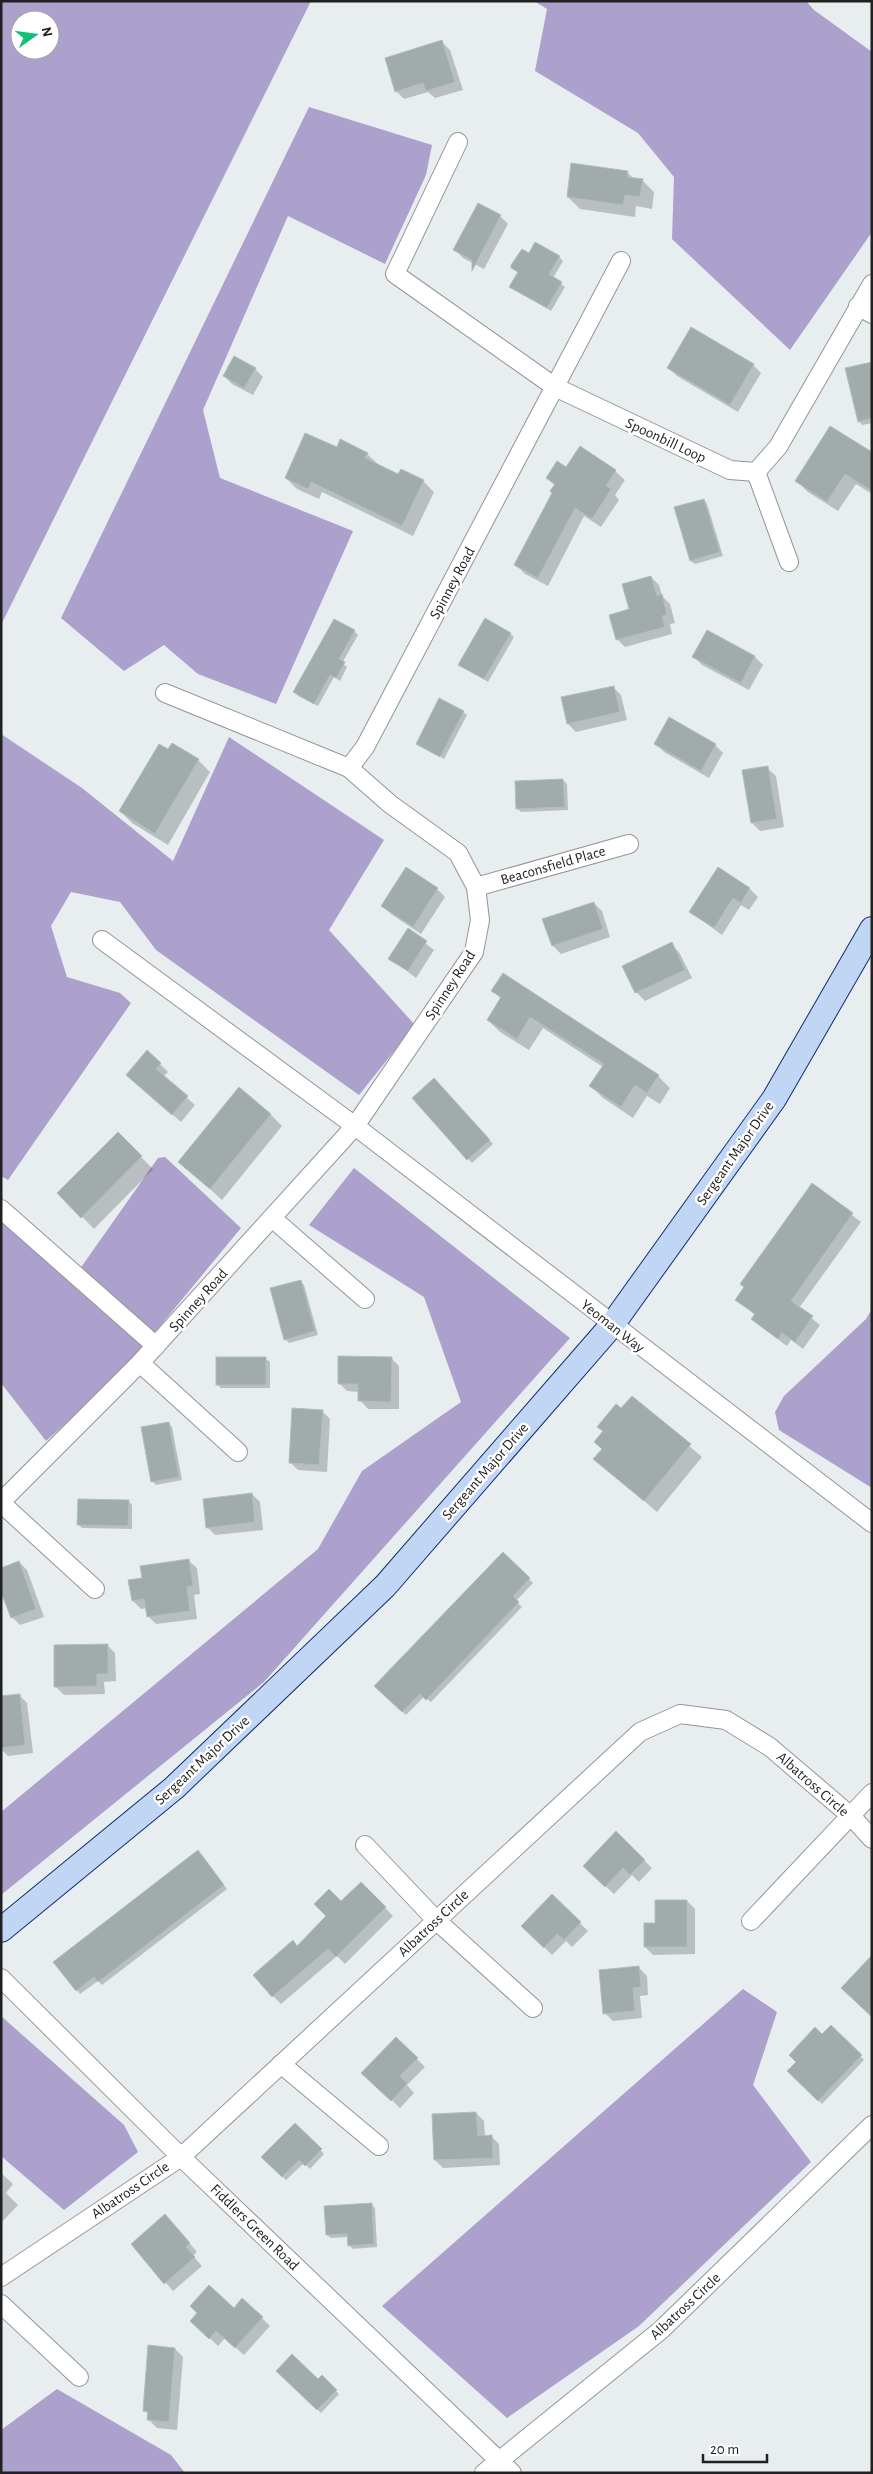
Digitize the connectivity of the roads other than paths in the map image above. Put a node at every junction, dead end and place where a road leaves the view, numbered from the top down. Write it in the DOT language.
graph roads {
  1 [pos="458,142"];
  2 [pos="621,261"];
  3 [pos="872,284"];
  4 [pos="865,310"];
  5 [pos="555,387"];
  6 [pos="756,472"];
  7 [pos="789,562"];
  8 [pos="165,694"];
  9 [pos="349,768"];
  10 [pos="629,844"];
  11 [pos="476,887"];
  12 [pos="872,929"];
  13 [pos="102,940"];
  14 [pos="355,1126"];
  15 [pos="1,1209"];
  16 [pos="272,1218"];
  17 [pos="365,1299"];
  18 [pos="612,1325"];
  19 [pos="156,1346"];
  20 [pos="140,1364"];
  21 [pos="238,1452"];
  22 [pos="1,1502"];
  23 [pos="872,1523"];
  24 [pos="95,1589"];
  25 [pos="872,1793"];
  26 [pos="852,1817"];
  27 [pos="872,1839"];
  28 [pos="365,1844"];
  29 [pos="436,1920"];
  30 [pos="751,1921"];
  31 [pos="1,1930"];
  32 [pos="1,1978"];
  33 [pos="533,2008"];
  34 [pos="281,2064"];
  35 [pos="872,2125"];
  36 [pos="379,2146"];
  37 [pos="181,2157"];
  38 [pos="1,2276"];
  39 [pos="1,2304"];
  40 [pos="79,2377"];
  41 [pos="506,2467"];
  42 [pos="484,2473"];
  1 -- 5 [label="street, Spoonbill Loop"];
  2 -- 5 [label="street, Spinney Road"];
  3 -- 4 [label="street"];
  4 -- 6 [label="street"];
  5 -- 6 [label="street, Spoonbill Loop"];
  5 -- 9 [label="street, Spinney Road"];
  6 -- 7 [label="street"];
  8 -- 9 [label="street"];
  9 -- 11 [label="street, Spinney Road"];
  10 -- 11 [label="street, Beaconsfield Place"];
  11 -- 14 [label="street, Spinney Road"];
  12 -- 18 [label="street, Sergeant Major Drive"];
  13 -- 14 [label="street, Yeoman Way"];
  14 -- 16 [label="street, Spinney Road"];
  14 -- 18 [label="street, Yeoman Way"];
  15 -- 19 [label="street"];
  16 -- 17 [label="street"];
  16 -- 19 [label="street, Spinney Road"];
  18 -- 23 [label="street, Yeoman Way"];
  18 -- 31 [label="street, Sergeant Major Drive"];
  19 -- 20 [label="street, Spinney Road"];
  20 -- 21 [label="street"];
  20 -- 22 [label="street, Spinney Road"];
  22 -- 24 [label="street"];
  25 -- 26 [label="street"];
  26 -- 27 [label="street, Albatross Circle"];
  26 -- 29 [label="street, Albatross Circle"];
  26 -- 30 [label="street"];
  28 -- 29 [label="street"];
  29 -- 33 [label="street"];
  29 -- 34 [label="street, Albatross Circle"];
  32 -- 37 [label="street, Fiddlers Green Road"];
  34 -- 36 [label="street"];
  34 -- 37 [label="street, Albatross Circle"];
  35 -- 41 [label="street, Albatross Circle"];
  37 -- 38 [label="street, Albatross Circle"];
  37 -- 41 [label="street, Fiddlers Green Road"];
  39 -- 40 [label="street"];
  41 -- 42 [label="street, Albatross Circle"];
}
